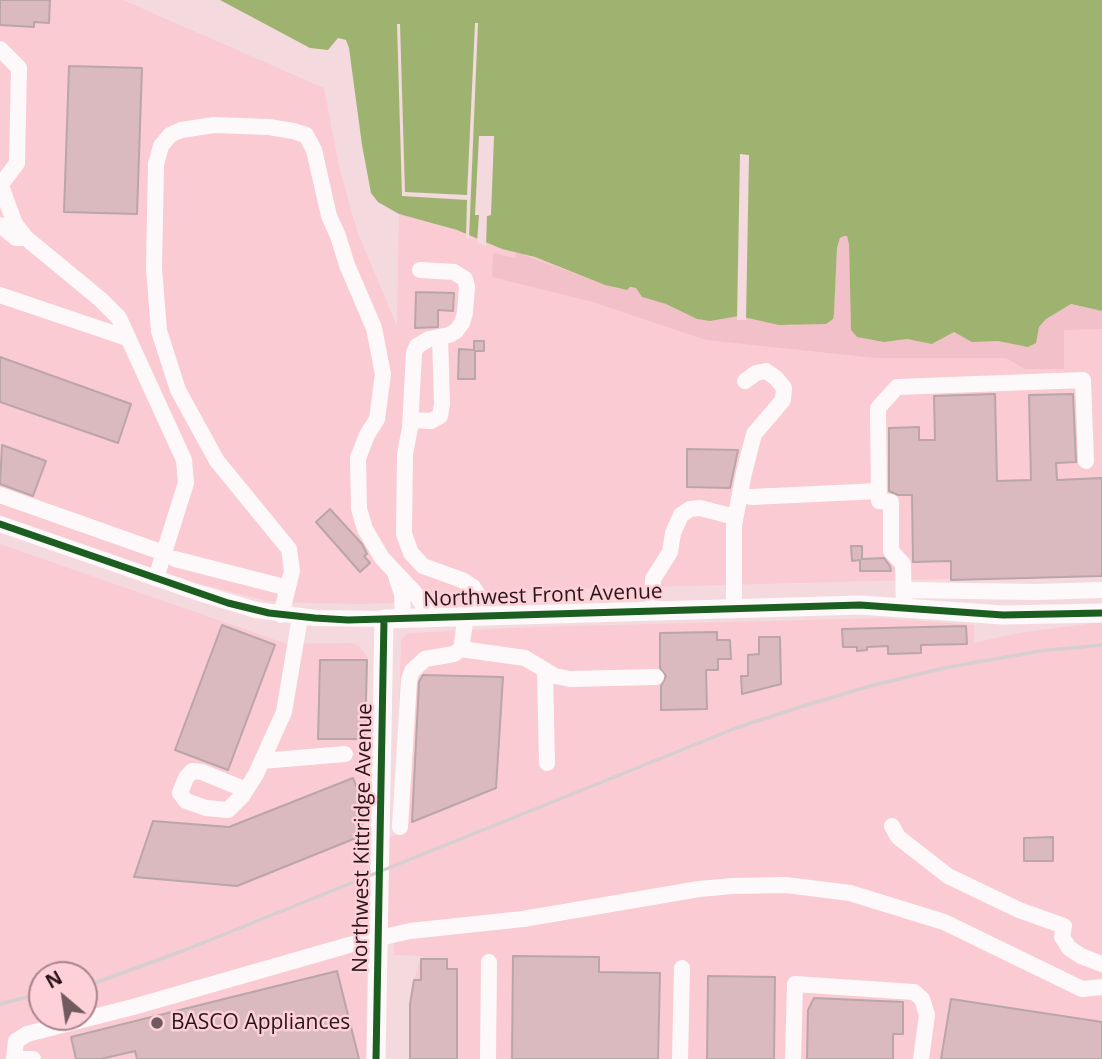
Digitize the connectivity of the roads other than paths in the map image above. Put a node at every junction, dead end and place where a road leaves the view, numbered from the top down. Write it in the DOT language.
graph roads {
  1 [pos="0,49"];
  2 [pos="0,186"];
  3 [pos="0,225"];
  4 [pos="26,238"];
  5 [pos="419,270"];
  6 [pos="0,295"];
  7 [pos="440,337"];
  8 [pos="127,338"];
  9 [pos="745,382"];
  10 [pos="411,420"];
  11 [pos="1086,461"];
  12 [pos="879,491"];
  13 [pos="0,495"];
  14 [pos="751,497"];
  15 [pos="736,517"];
  16 [pos="0,524"];
  17 [pos="168,552"];
  18 [pos="393,569"];
  19 [pos="156,578"];
  20 [pos="184,588"];
  21 [pos="289,588"];
  22 [pos="1102,590"];
  23 [pos="1028,592"];
  24 [pos="904,598"];
  25 [pos="734,608"];
  26 [pos="652,610"];
  27 [pos="1102,613"];
  28 [pos="281,615"];
  29 [pos="473,615"];
  30 [pos="1027,616"];
  31 [pos="300,617"];
  32 [pos="432,617"];
  33 [pos="394,618"];
  34 [pos="461,649"];
  35 [pos="545,671"];
  36 [pos="656,677"];
  37 [pos="345,754"];
  38 [pos="262,761"];
  39 [pos="547,763"];
  40 [pos="246,790"];
  41 [pos="892,826"];
  42 [pos="400,827"];
  43 [pos="489,962"];
  44 [pos="1102,964"];
  45 [pos="682,968"];
  46 [pos="1102,986"];
  47 [pos="14,1059"];
  48 [pos="33,1059"];
  49 [pos="376,1059"];
  50 [pos="488,1059"];
  51 [pos="680,1059"];
  52 [pos="793,1059"];
  53 [pos="921,1059"];
  1 -- 2 [label="street"];
  2 -- 4 [label="street"];
  3 -- 4 [label="street"];
  4 -- 8 [label="street"];
  5 -- 7 [label="street"];
  6 -- 8 [label="street"];
  7 -- 10 [label="street"];
  7 -- 10 [label="street"];
  8 -- 17 [label="street"];
  9 -- 15 [label="street"];
  10 -- 29 [label="street"];
  11 -- 12 [label="street"];
  12 -- 14 [label="street"];
  12 -- 24 [label="street"];
  13 -- 17 [label="street"];
  15 -- 25 [label="street"];
  15 -- 26 [label="street"];
  16 -- 19 [label="street, Northwest Front Avenue"];
  17 -- 19 [label="street"];
  17 -- 20 [label="street"];
  17 -- 21 [label="street"];
  18 -- 21 [label="street"];
  18 -- 32 [label="street"];
  18 -- 33 [label="street"];
  19 -- 20 [label="street, Northwest Front Avenue"];
  20 -- 28 [label="street, Northwest Front Avenue"];
  21 -- 28 [label="street"];
  22 -- 23 [label="street"];
  23 -- 24 [label="street"];
  23 -- 30 [label="street"];
  24 -- 25 [label="main road, Northwest Front Avenue"];
  24 -- 30 [label="main road, Northwest Front Avenue"];
  25 -- 26 [label="main road, Northwest Front Avenue"];
  26 -- 29 [label="main road, Northwest Front Avenue"];
  27 -- 30 [label="main road, Northwest Front Avenue"];
  28 -- 31 [label="street, Northwest Front Avenue"];
  29 -- 32 [label="main road, Northwest Front Avenue"];
  29 -- 34 [label="street"];
  31 -- 33 [label="street, Northwest Front Avenue"];
  31 -- 38 [label="street"];
  32 -- 33 [label="main road, Northwest Front Avenue"];
  33 -- 49 [label="main road, Northwest Kittridge Avenue"];
  34 -- 35 [label="street"];
  34 -- 42 [label="street"];
  35 -- 36 [label="street"];
  35 -- 39 [label="street"];
  37 -- 38 [label="street"];
  38 -- 40 [label="street"];
  41 -- 44 [label="street"];
  43 -- 50 [label="street"];
  45 -- 51 [label="street"];
  46 -- 47 [label="street"];
  47 -- 48 [label="street"];
  52 -- 53 [label="street"];
}
